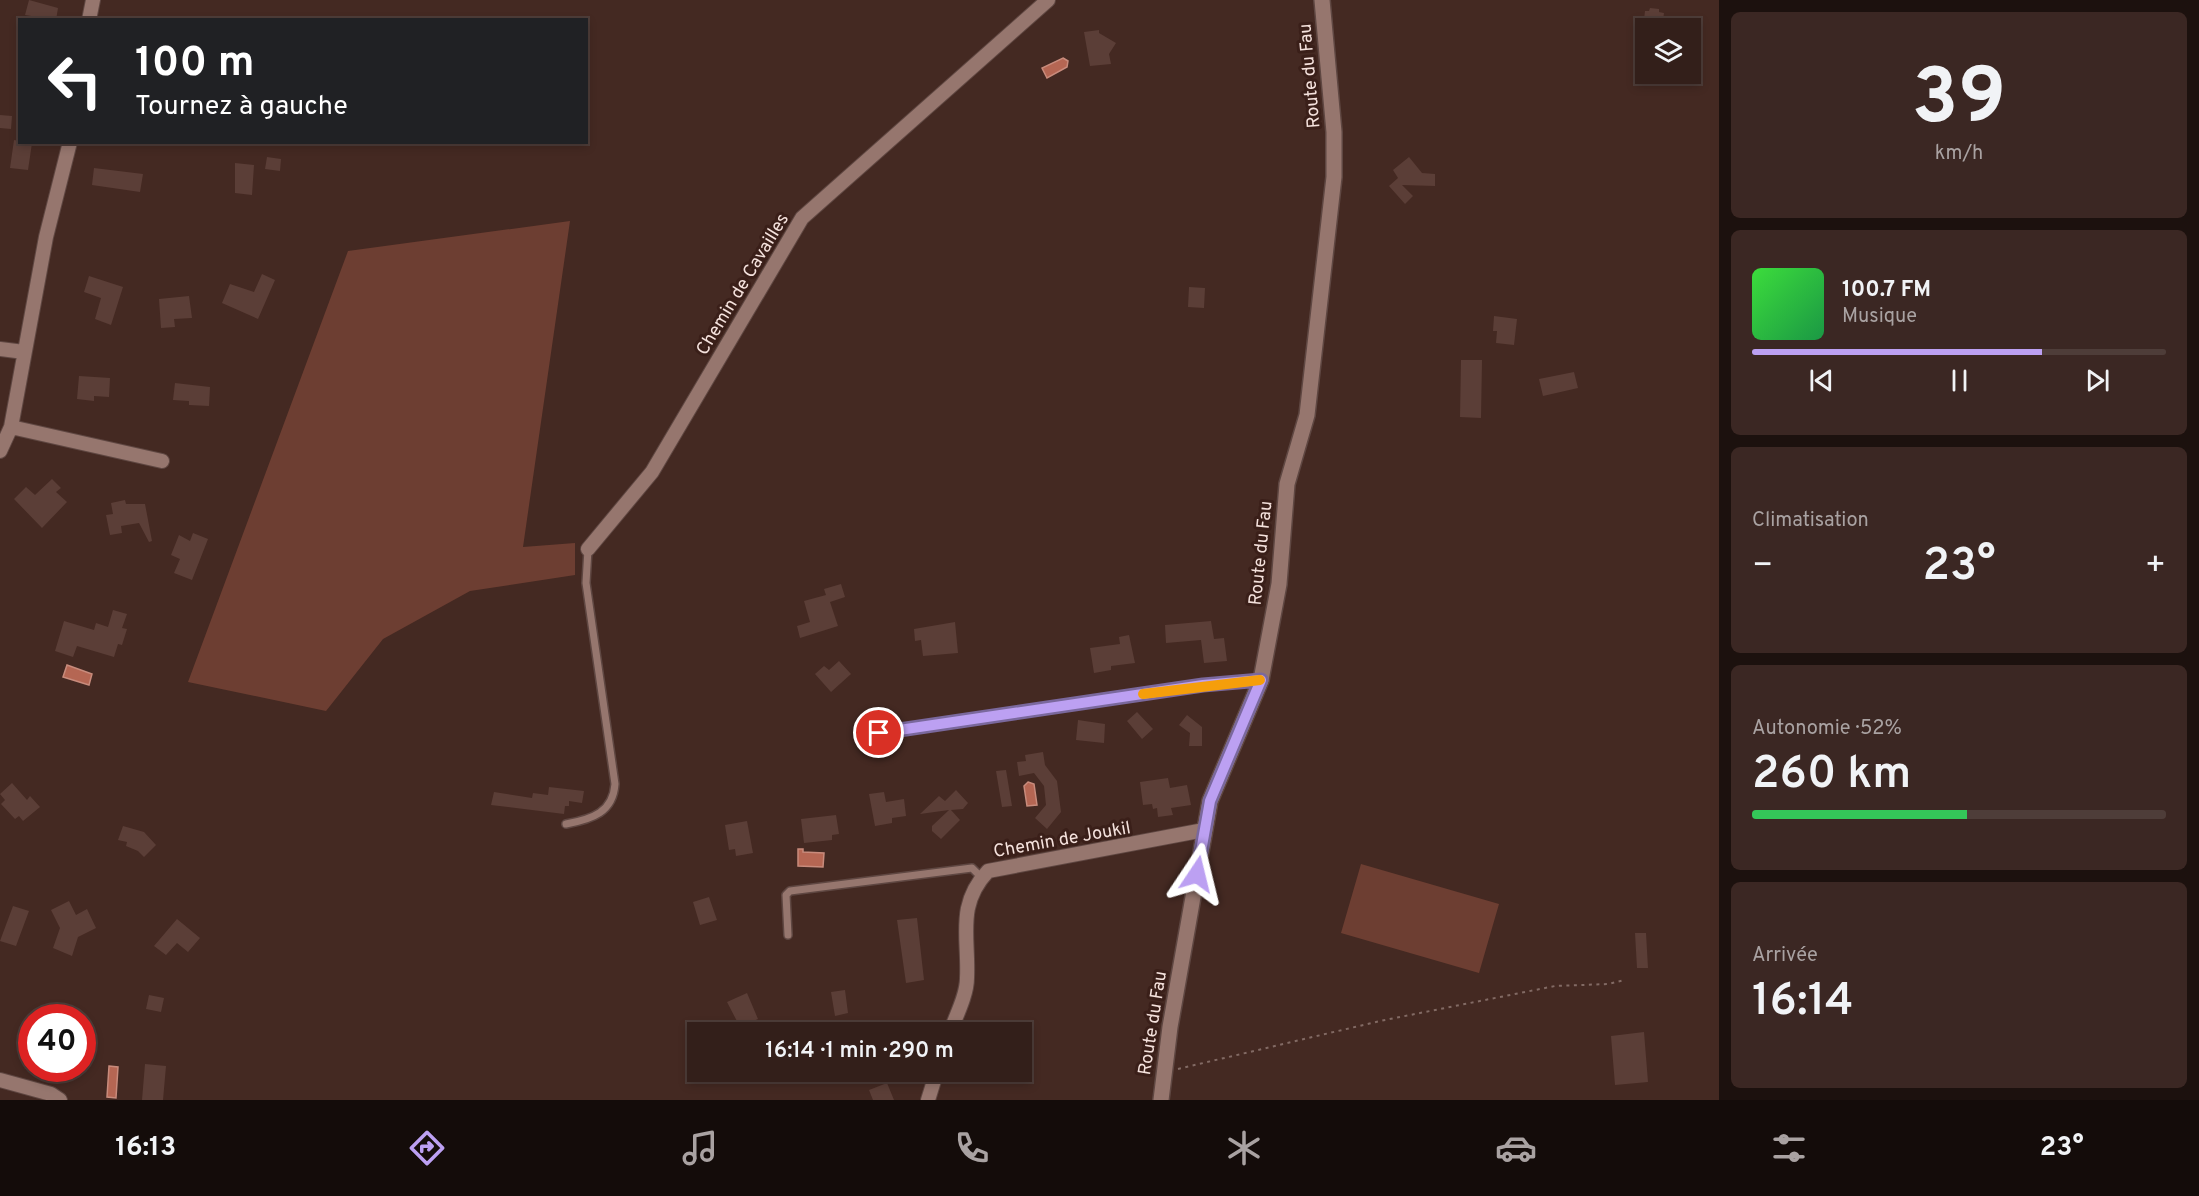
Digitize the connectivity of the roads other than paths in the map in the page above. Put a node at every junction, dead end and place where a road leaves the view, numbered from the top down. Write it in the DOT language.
graph roads {
  1 [pos="93,0"];
  2 [pos="1048,0"];
  3 [pos="1322,0"];
  4 [pos="89,18"];
  5 [pos="69,144"];
  6 [pos="0,349"];
  7 [pos="24,352"];
  8 [pos="11,428"];
  9 [pos="0,451"];
  10 [pos="162,461"];
  11 [pos="588,549"];
  12 [pos="1261,680"];
  13 [pos="879,733"];
  14 [pos="566,824"];
  15 [pos="1204,830"];
  16 [pos="981,877"];
  17 [pos="788,935"];
  18 [pos="953,1022"];
  19 [pos="0,1080"];
  20 [pos="934,1082"];
  21 [pos="60,1100"];
  22 [pos="928,1100"];
  23 [pos="1161,1100"];
  1 -- 4 [label="street"];
  2 -- 11 [label="street, Chemin de Cavailles"];
  3 -- 12 [label="street, Route du Fau"];
  5 -- 7 [label="street"];
  6 -- 7 [label="street"];
  7 -- 8 [label="street"];
  8 -- 9 [label="street"];
  8 -- 10 [label="street"];
  11 -- 14 [label="lane"];
  12 -- 13 [label="lane"];
  12 -- 15 [label="street, Route du Fau"];
  15 -- 16 [label="street, Chemin de Joukil"];
  15 -- 23 [label="street, Route du Fau"];
  16 -- 17 [label="lane"];
  16 -- 18 [label="street, Chemin de Joukil"];
  19 -- 21 [label="street"];
  20 -- 22 [label="street"];
}
